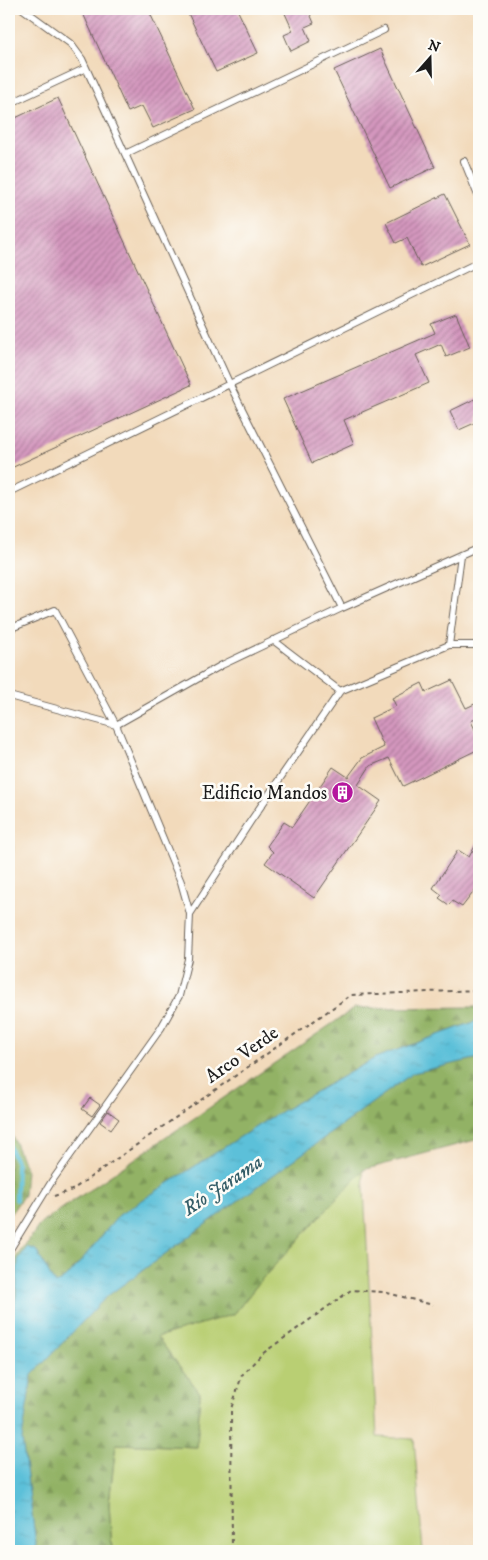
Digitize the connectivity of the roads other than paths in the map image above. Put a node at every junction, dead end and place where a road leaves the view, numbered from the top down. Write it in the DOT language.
graph roads {
  1 [pos="23,9"];
  2 [pos="384,30"];
  3 [pos="86,68"];
  4 [pos="9,104"];
  5 [pos="125,154"];
  6 [pos="464,161"];
  7 [pos="479,198"];
  8 [pos="479,262"];
  9 [pos="230,385"];
  10 [pos="9,492"];
  11 [pos="479,547"];
  12 [pos="461,555"];
  13 [pos="342,608"];
  14 [pos="9,629"];
  15 [pos="273,640"];
  16 [pos="449,645"];
  17 [pos="479,645"];
  18 [pos="340,691"];
  19 [pos="9,696"];
  20 [pos="116,725"];
  21 [pos="190,914"];
  22 [pos="9,1251"];
  1 -- 3 [label="lane"];
  2 -- 5 [label="lane"];
  3 -- 4 [label="lane"];
  3 -- 5 [label="lane"];
  5 -- 9 [label="lane"];
  6 -- 7 [label="lane"];
  8 -- 9 [label="lane"];
  9 -- 10 [label="lane"];
  9 -- 13 [label="lane"];
  11 -- 12 [label="lane"];
  12 -- 13 [label="lane"];
  12 -- 16 [label="lane"];
  13 -- 15 [label="lane"];
  14 -- 20 [label="lane"];
  15 -- 18 [label="lane"];
  15 -- 20 [label="lane"];
  16 -- 17 [label="lane"];
  16 -- 18 [label="lane"];
  18 -- 21 [label="lane"];
  19 -- 20 [label="lane"];
  20 -- 21 [label="lane"];
  21 -- 22 [label="lane"];
}
